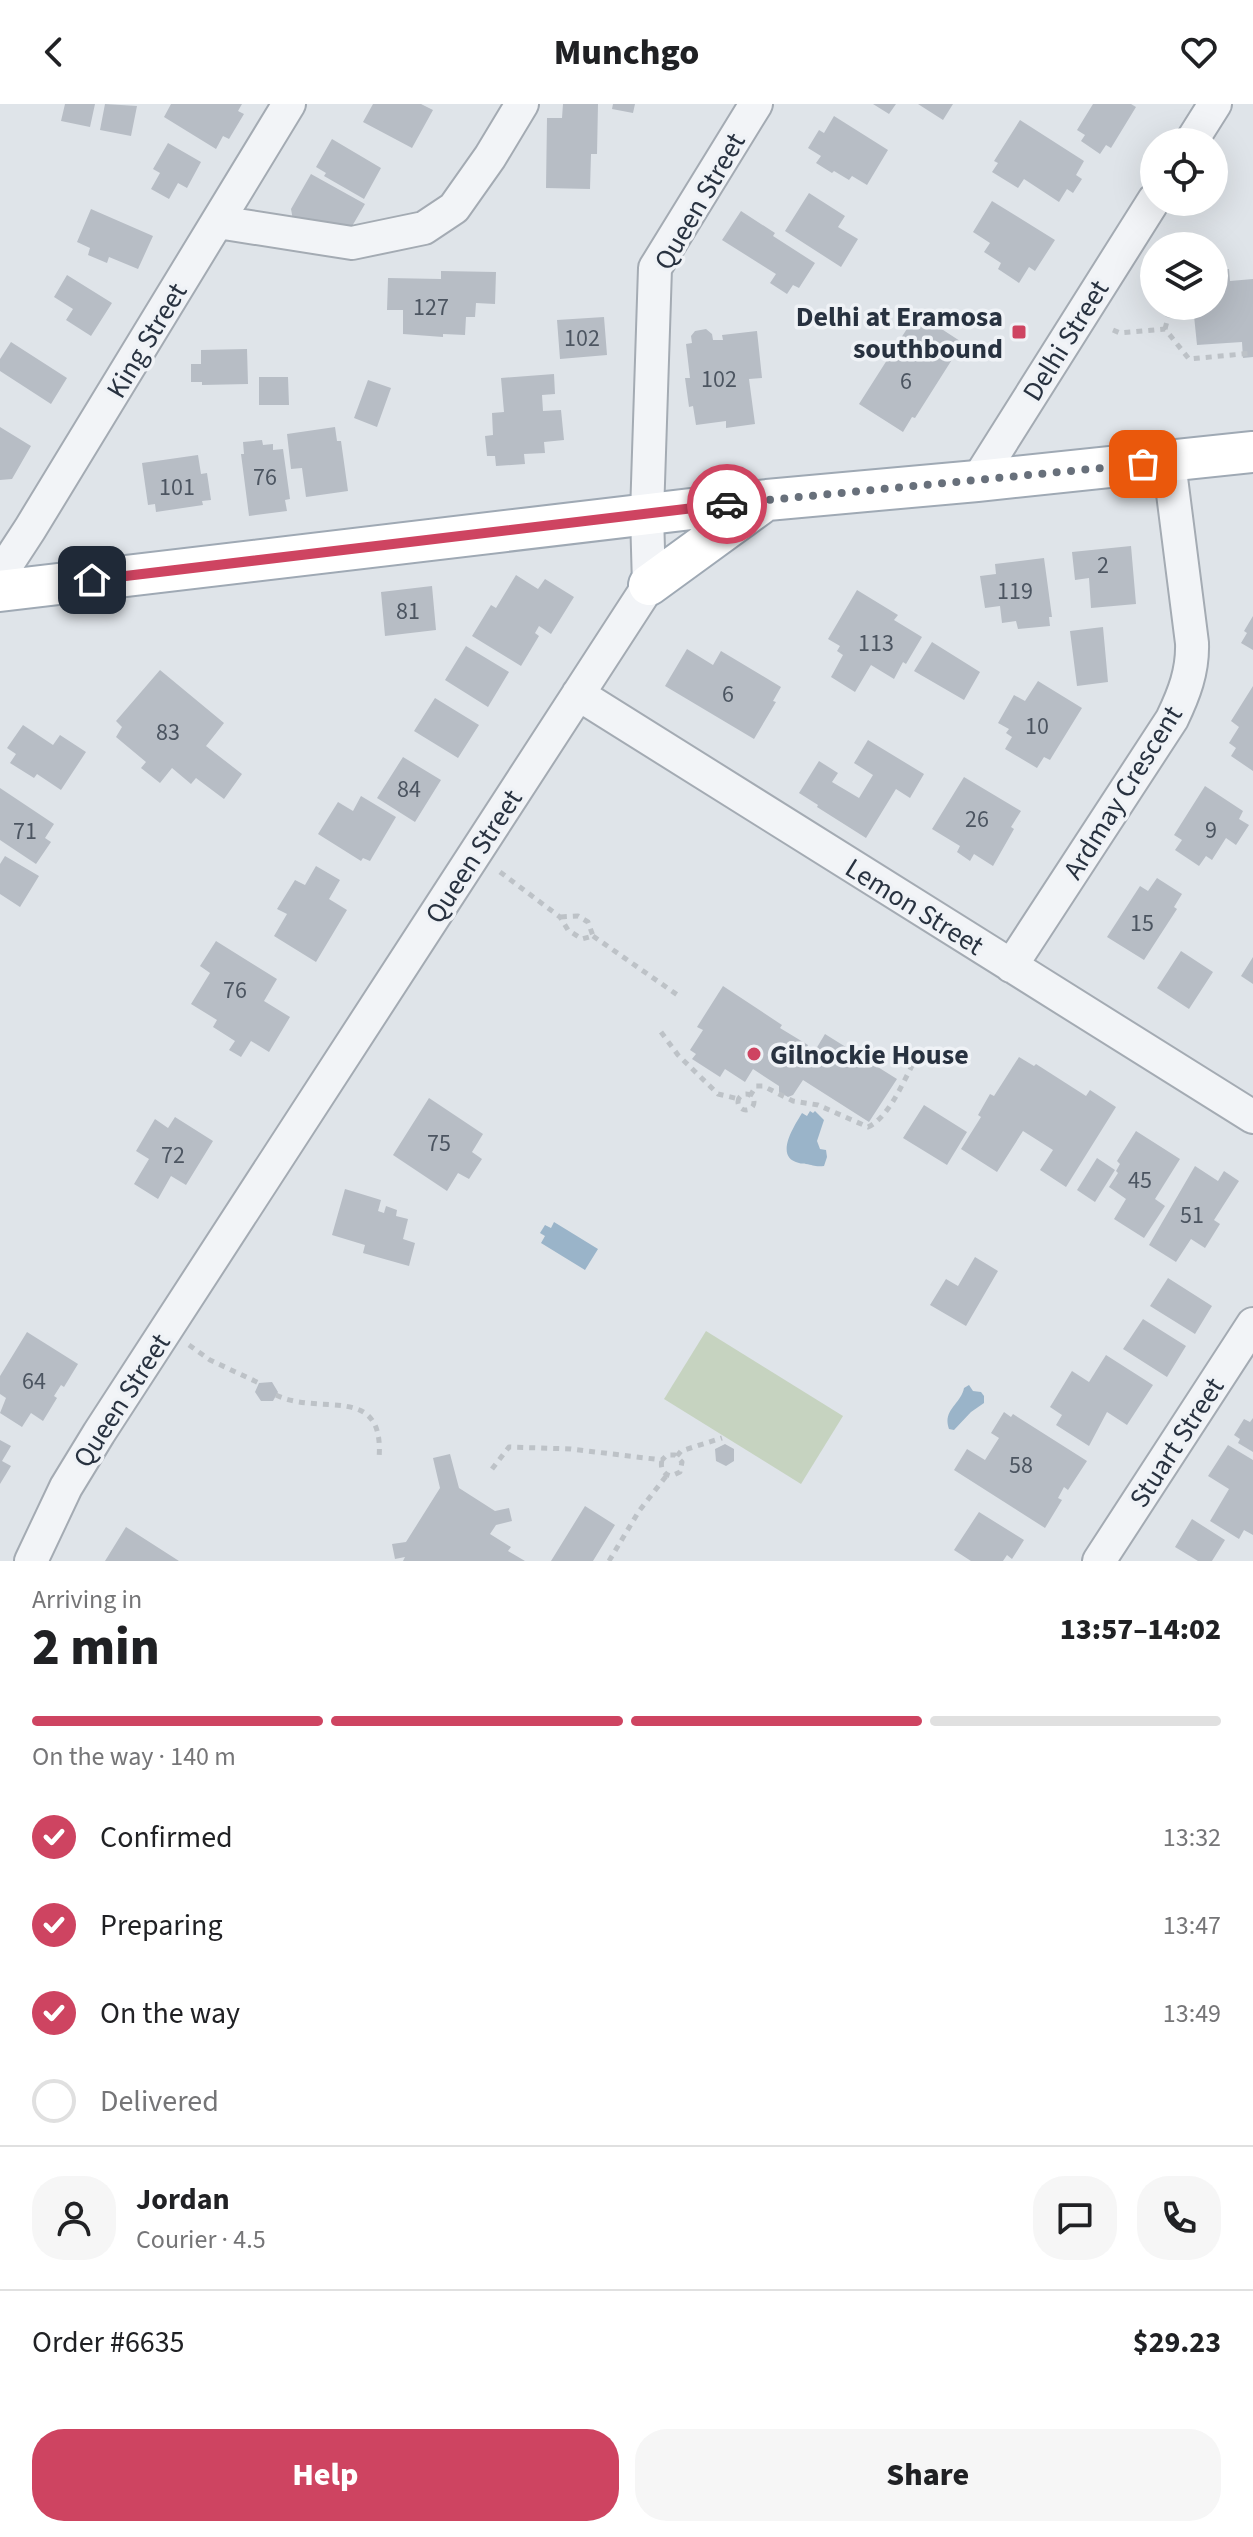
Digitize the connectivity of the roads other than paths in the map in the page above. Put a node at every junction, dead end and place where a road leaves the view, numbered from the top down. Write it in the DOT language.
graph roads {
  1 [pos="289,104"];
  2 [pos="522,104"];
  3 [pos="756,104"];
  4 [pos="1215,104"];
  5 [pos="1200,128"];
  6 [pos="1144,216"];
  7 [pos="218,222"];
  8 [pos="1253,452"];
  9 [pos="1169,462"];
  10 [pos="977,481"];
  11 [pos="767,500"];
  12 [pos="647,514"];
  13 [pos="0,575"];
  14 [pos="649,585"];
  15 [pos="0,591"];
  16 [pos="578,694"];
  17 [pos="1011,966"];
  18 [pos="1253,1117"];
  19 [pos="1253,1324"];
  20 [pos="31,1561"];
  21 [pos="1099,1561"];
  1 -- 7 [label="street, King Street"];
  2 -- 7 [label="street"];
  3 -- 12 [label="street, Queen Street"];
  4 -- 5 [label="street"];
  6 -- 10 [label="street, Delhi Street"];
  7 -- 13 [label="street, King Street"];
  8 -- 9 [label="main road"];
  9 -- 10 [label="main road"];
  9 -- 17 [label="street, Ardmay Crescent"];
  10 -- 11 [label="main road"];
  11 -- 12 [label="main road"];
  11 -- 14 [label="main road"];
  12 -- 14 [label="street, Queen Street"];
  12 -- 15 [label="main road"];
  14 -- 16 [label="street, Queen Street"];
  16 -- 17 [label="street, Lemon Street"];
  16 -- 20 [label="street, Queen Street"];
  17 -- 18 [label="street, Lemon Street"];
  19 -- 21 [label="street, Stuart Street"];
}
